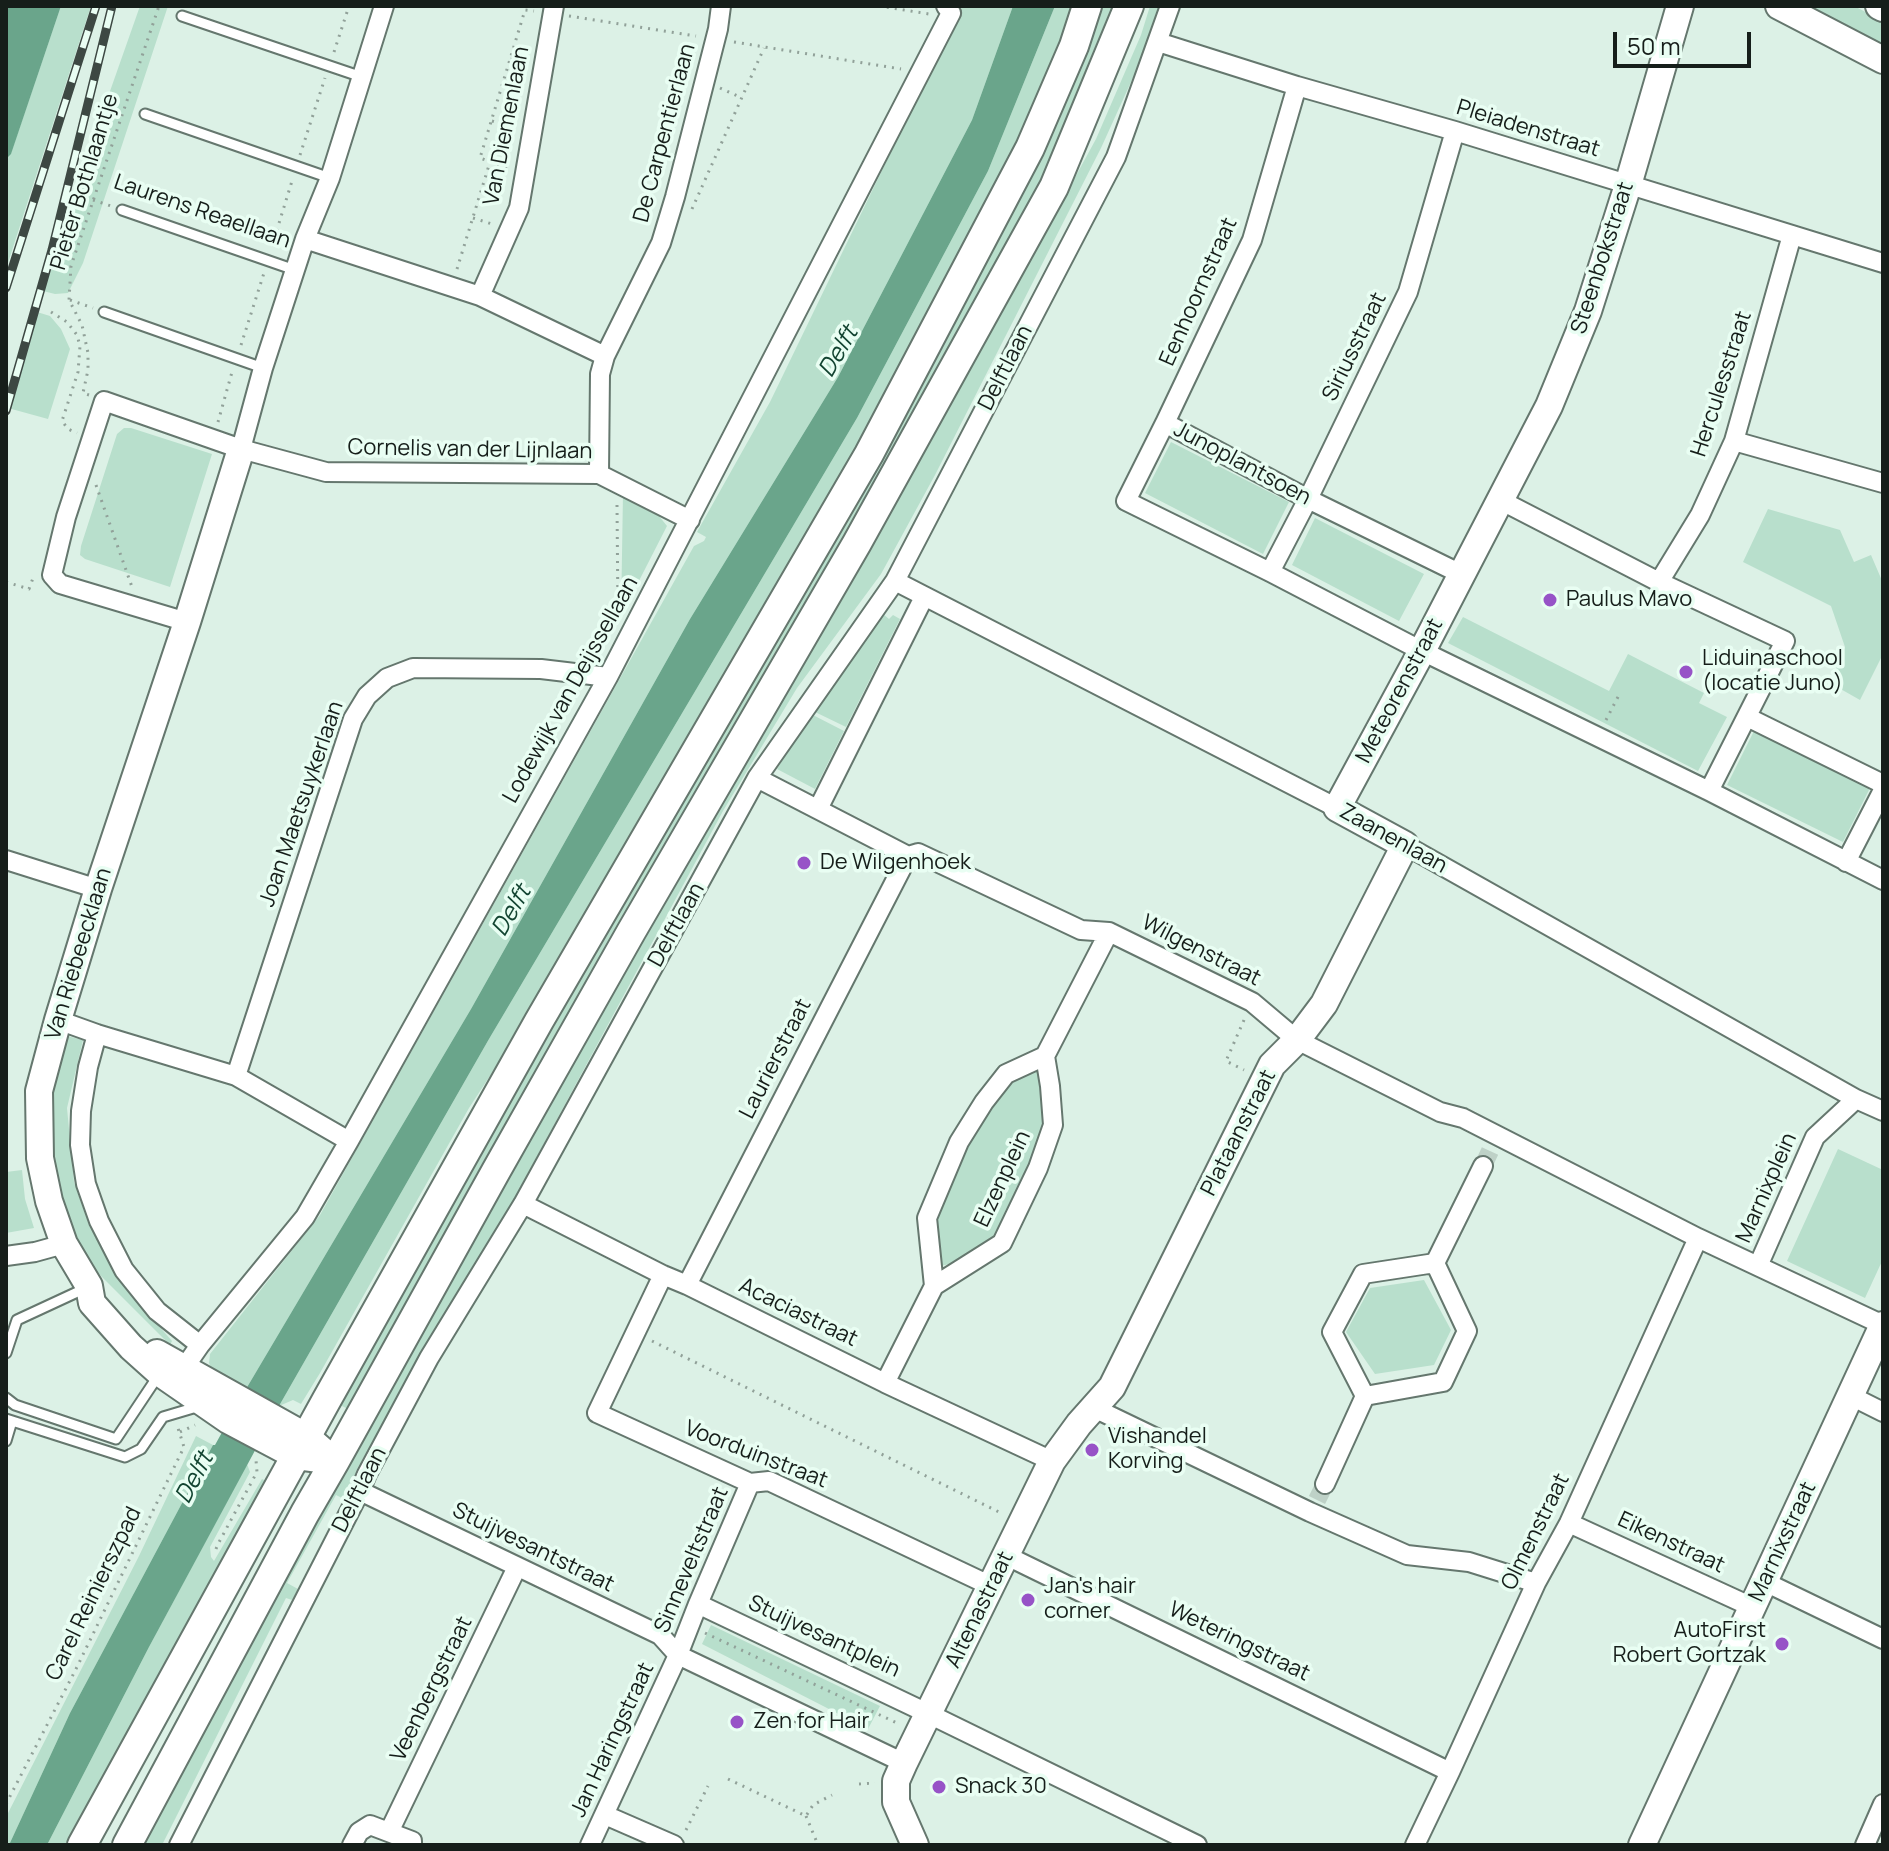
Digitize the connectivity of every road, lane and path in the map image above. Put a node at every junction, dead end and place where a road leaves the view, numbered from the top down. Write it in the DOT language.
graph roads {
  1 [pos="159,6"];
  2 [pos="349,6"];
  3 [pos="384,6"];
  4 [pos="721,6"];
  5 [pos="881,6"];
  6 [pos="1087,6"];
  7 [pos="1129,6"];
  8 [pos="1170,6"];
  9 [pos="1680,6"];
  10 [pos="1779,6"];
  11 [pos="553,10"];
  12 [pos="947,12"];
  13 [pos="182,16"];
  14 [pos="716,38"];
  15 [pos="1158,42"];
  16 [pos="764,48"];
  17 [pos="1883,60"];
  18 [pos="329,66"];
  19 [pos="920,72"];
  20 [pos="362,77"];
  21 [pos="705,82"];
  22 [pos="1297,86"];
  23 [pos="742,98"];
  24 [pos="145,114"];
  25 [pos="492,121"];
  26 [pos="1455,131"];
  27 [pos="532,134"];
  28 [pos="490,162"];
  29 [pos="296,166"];
  30 [pos="525,174"];
  31 [pos="330,178"];
  32 [pos="1628,185"];
  33 [pos="93,200"];
  34 [pos="673,204"];
  35 [pos="122,210"];
  36 [pos="1792,235"];
  37 [pos="305,239"];
  38 [pos="268,262"];
  39 [pos="1883,263"];
  40 [pos="295,270"];
  41 [pos="451,287"];
  42 [pos="480,296"];
  43 [pos="69,300"];
  44 [pos="51,312"];
  45 [pos="104,312"];
  46 [pos="605,356"];
  47 [pos="236,358"];
  48 [pos="263,368"];
  49 [pos="104,401"];
  50 [pos="1165,423"];
  51 [pos="73,431"];
  52 [pos="213,439"];
  53 [pos="1734,441"];
  54 [pos="241,449"];
  55 [pos="86,454"];
  56 [pos="599,474"];
  57 [pos="617,483"];
  58 [pos="1883,483"];
  59 [pos="1308,499"];
  60 [pos="1500,500"];
  61 [pos="690,520"];
  62 [pos="35,570"];
  63 [pos="1270,572"];
  64 [pos="1461,574"];
  65 [pos="895,581"];
  66 [pos="6,582"];
  67 [pos="1659,582"];
  68 [pos="924,597"];
  69 [pos="138,606"];
  70 [pos="187,622"];
  71 [pos="1422,651"];
  72 [pos="618,657"];
  73 [pos="608,677"];
  74 [pos="1620,693"];
  75 [pos="1747,717"];
  76 [pos="1596,738"];
  77 [pos="757,778"];
  78 [pos="1883,787"];
  79 [pos="1709,791"];
  80 [pos="1337,808"];
  81 [pos="818,809"];
  82 [pos="1405,845"];
  83 [pos="908,856"];
  84 [pos="6,860"];
  85 [pos="1846,862"];
  86 [pos="1883,880"];
  87 [pos="98,889"];
  88 [pos="1109,932"];
  89 [pos="1252,1002"];
  90 [pos="58,1020"];
  91 [pos="97,1034"];
  92 [pos="1297,1040"];
  93 [pos="1045,1056"];
  94 [pos="236,1076"];
  95 [pos="1265,1080"];
  96 [pos="1856,1099"];
  97 [pos="1883,1111"];
  98 [pos="349,1141"];
  99 [pos="1490,1151"];
  100 [pos="523,1204"];
  101 [pos="1698,1238"];
  102 [pos="64,1244"];
  103 [pos="6,1256"];
  104 [pos="1435,1263"];
  105 [pos="1758,1266"];
  106 [pos="663,1275"];
  107 [pos="687,1285"];
  108 [pos="89,1286"];
  109 [pos="934,1286"];
  110 [pos="1883,1325"];
  111 [pos="635,1333"];
  112 [pos="200,1345"];
  113 [pos="6,1353"];
  114 [pos="172,1375"];
  115 [pos="885,1383"];
  116 [pos="1365,1396"];
  117 [pos="1851,1396"];
  118 [pos="6,1398"];
  119 [pos="234,1410"];
  120 [pos="1883,1412"];
  121 [pos="173,1413"];
  122 [pos="199,1415"];
  123 [pos="1086,1416"];
  124 [pos="9,1420"];
  125 [pos="180,1432"];
  126 [pos="264,1439"];
  127 [pos="6,1441"];
  128 [pos="301,1446"];
  129 [pos="335,1461"];
  130 [pos="1052,1461"];
  131 [pos="750,1483"];
  132 [pos="360,1491"];
  133 [pos="1317,1499"];
  134 [pos="1022,1523"];
  135 [pos="1569,1523"];
  136 [pos="218,1544"];
  137 [pos="1007,1556"];
  138 [pos="517,1567"];
  139 [pos="1765,1582"];
  140 [pos="1536,1583"];
  141 [pos="991,1586"];
  142 [pos="698,1604"];
  143 [pos="1752,1607"];
  144 [pos="689,1625"];
  145 [pos="1883,1639"];
  146 [pos="678,1655"];
  147 [pos="924,1723"];
  148 [pos="904,1763"];
  149 [pos="1450,1772"];
  150 [pos="728,1779"];
  151 [pos="708,1786"];
  152 [pos="832,1795"];
  153 [pos="6,1804"];
  154 [pos="1883,1804"];
  155 [pos="605,1815"];
  156 [pos="806,1816"];
  157 [pos="389,1832"];
  158 [pos="678,1842"];
  159 [pos="82,1845"];
  160 [pos="127,1845"];
  161 [pos="179,1845"];
  162 [pos="352,1845"];
  163 [pos="412,1845"];
  164 [pos="590,1845"];
  165 [pos="818,1845"];
  166 [pos="915,1845"];
  167 [pos="1197,1845"];
  168 [pos="1415,1845"];
  169 [pos="1642,1845"];
  170 [pos="1865,1845"];
  1 -- 33 [label="path, Pieter Bothlaantje"];
  2 -- 18 [label="path"];
  3 -- 20 [label="street, Laurens Reaellaan"];
  4 -- 14 [label="street, De Carpentierlaan"];
  5 -- 12 [label="path"];
  6 -- 128 [label="main road"];
  7 -- 129 [label="main road, Delftlaan"];
  8 -- 15 [label="street, Delftlaan"];
  9 -- 32 [label="street, Steenbokstraat"];
  10 -- 17 [label="street"];
  11 -- 14 [label="path"];
  11 -- 25 [label="path"];
  11 -- 27 [label="street, Van Diemenlaan"];
  12 -- 19 [label="street, Lodewijk van Deijssellaan"];
  13 -- 18 [label="lane"];
  14 -- 16 [label="path"];
  14 -- 21 [label="street, De Carpentierlaan"];
  15 -- 22 [label="street, Pleiadenstraat"];
  15 -- 65 [label="street, Delftlaan"];
  16 -- 19 [label="path"];
  16 -- 23 [label="path"];
  18 -- 20 [label="lane"];
  18 -- 29 [label="path"];
  19 -- 61 [label="street, Lodewijk van Deijssellaan"];
  20 -- 31 [label="street, Laurens Reaellaan"];
  21 -- 23 [label="path"];
  21 -- 34 [label="street, De Carpentierlaan"];
  22 -- 26 [label="street, Pleiadenstraat"];
  22 -- 50 [label="street, Eenhoornstraat"];
  23 -- 34 [label="path"];
  24 -- 29 [label="lane"];
  25 -- 27 [label="path"];
  25 -- 28 [label="path"];
  26 -- 32 [label="street, Pleiadenstraat"];
  26 -- 59 [label="street, Siriusstraat"];
  27 -- 30 [label="street, Van Diemenlaan"];
  28 -- 30 [label="path"];
  28 -- 41 [label="path"];
  29 -- 31 [label="lane"];
  29 -- 38 [label="path"];
  30 -- 42 [label="street, Van Diemenlaan"];
  31 -- 37 [label="street, Laurens Reaellaan"];
  32 -- 36 [label="street, Pleiadenstraat"];
  32 -- 60 [label="street, Steenbokstraat"];
  33 -- 35 [label="path, Laurens Reaellaan"];
  33 -- 43 [label="path, Pieter Bothlaantje"];
  34 -- 46 [label="street, De Carpentierlaan"];
  35 -- 38 [label="lane, Laurens Reaellaan"];
  36 -- 39 [label="street, Pleiadenstraat"];
  36 -- 53 [label="street, Herculesstraat"];
  37 -- 40 [label="street, Laurens Reaellaan"];
  37 -- 41 [label="street"];
  38 -- 40 [label="lane, Laurens Reaellaan"];
  38 -- 47 [label="path"];
  40 -- 48 [label="street, Laurens Reaellaan"];
  41 -- 42 [label="street"];
  42 -- 46 [label="street"];
  43 -- 45 [label="path"];
  43 -- 49 [label="path, Pieter Bothlaantje"];
  44 -- 51 [label="path"];
  45 -- 47 [label="lane"];
  46 -- 56 [label="street, De Carpentierlaan"];
  47 -- 48 [label="lane"];
  47 -- 52 [label="path"];
  48 -- 54 [label="street, Laurens Reaellaan"];
  49 -- 52 [label="street, Cornelis van der Lijnlaan"];
  49 -- 55 [label="street"];
  50 -- 59 [label="street, Junoplantsoen"];
  50 -- 63 [label="street, Junoplantsoen"];
  52 -- 54 [label="street, Cornelis van der Lijnlaan"];
  53 -- 58 [label="street"];
  53 -- 67 [label="street, Herculesstraat"];
  54 -- 56 [label="street, Cornelis van der Lijnlaan"];
  54 -- 70 [label="street, Van Riebeecklaan"];
  55 -- 69 [label="path"];
  55 -- 69 [label="street"];
  56 -- 57 [label="street, Cornelis van der Lijnlaan"];
  57 -- 61 [label="street, Cornelis van der Lijnlaan"];
  57 -- 72 [label="path"];
  59 -- 63 [label="street, Siriusstraat"];
  59 -- 64 [label="street, Junoplantsoen"];
  60 -- 64 [label="street"];
  60 -- 67 [label="street"];
  61 -- 72 [label="street, Lodewijk van Deijssellaan"];
  62 -- 66 [label="path"];
  63 -- 71 [label="street, Junoplantsoen"];
  64 -- 71 [label="street, Meteorenstraat"];
  65 -- 68 [label="street, Zaanenlaan"];
  65 -- 77 [label="street, Delftlaan"];
  67 -- 75 [label="street"];
  68 -- 80 [label="street, Zaanenlaan"];
  68 -- 81 [label="street"];
  69 -- 70 [label="street"];
  70 -- 87 [label="street, Van Riebeecklaan"];
  71 -- 76 [label="street, Junoplantsoen"];
  71 -- 80 [label="street, Meteorenstraat"];
  72 -- 73 [label="street, Lodewijk van Deijssellaan"];
  73 -- 94 [label="street, Joan Maetsuykerlaan"];
  73 -- 98 [label="street, Lodewijk van Deijssellaan"];
  74 -- 76 [label="path"];
  75 -- 78 [label="street"];
  75 -- 79 [label="street"];
  76 -- 79 [label="street, Junoplantsoen"];
  77 -- 81 [label="street, Wilgenstraat"];
  77 -- 100 [label="street, Delftlaan"];
  78 -- 85 [label="street"];
  79 -- 85 [label="street, Junoplantsoen"];
  80 -- 82 [label="street, Zaanenlaan"];
  81 -- 83 [label="street, Wilgenstraat"];
  82 -- 92 [label="street, Plataanstraat"];
  82 -- 96 [label="street, Zaanenlaan"];
  83 -- 88 [label="street, Wilgenstraat"];
  83 -- 107 [label="street, Laurierstraat"];
  84 -- 87 [label="street"];
  85 -- 86 [label="street, Junoplantsoen"];
  87 -- 90 [label="street, Van Riebeecklaan"];
  88 -- 89 [label="street, Wilgenstraat"];
  88 -- 93 [label="street"];
  89 -- 92 [label="street, Wilgenstraat"];
  89 -- 95 [label="path"];
  90 -- 91 [label="street"];
  90 -- 102 [label="street, Van Riebeecklaan"];
  91 -- 94 [label="street"];
  91 -- 112 [label="street, Van Riebeecklaan"];
  92 -- 95 [label="street, Plataanstraat"];
  92 -- 99 [label="street, Wilgenstraat"];
  93 -- 109 [label="street"];
  93 -- 109 [label="street, Elzenplein"];
  94 -- 98 [label="street"];
  95 -- 123 [label="street, Plataanstraat"];
  96 -- 97 [label="street, Zaanenlaan"];
  96 -- 105 [label="street, Marnixplein"];
  98 -- 112 [label="street, Lodewijk van Deijssellaan"];
  99 -- 101 [label="street, Wilgenstraat"];
  99 -- 104 [label="street"];
  100 -- 106 [label="street, Acaciastraat"];
  100 -- 132 [label="street, Delftlaan"];
  101 -- 105 [label="street, Marnixplein"];
  101 -- 135 [label="street, Olmenstraat"];
  102 -- 103 [label="street"];
  102 -- 108 [label="street, Van Riebeecklaan"];
  104 -- 116 [label="street"];
  104 -- 116 [label="street"];
  105 -- 110 [label="street, Marnixplein"];
  106 -- 107 [label="street, Acaciastraat"];
  106 -- 111 [label="street, Voorduinstraat"];
  107 -- 115 [label="street, Acaciastraat"];
  108 -- 113 [label="lane"];
  108 -- 114 [label="street, Van Riebeecklaan"];
  109 -- 115 [label="street"];
  110 -- 117 [label="street, Marnixstraat"];
  111 -- 131 [label="street, Voorduinstraat"];
  111 -- 134 [label="path"];
  112 -- 114 [label="street, Lodewijk van Deijssellaan"];
  114 -- 118 [label="lane"];
  114 -- 119 [label="street"];
  114 -- 122 [label="street"];
  115 -- 130 [label="street, Acaciastraat"];
  116 -- 133 [label="street"];
  117 -- 120 [label="street"];
  117 -- 139 [label="street, Marnixstraat"];
  119 -- 122 [label="street"];
  119 -- 126 [label="street"];
  121 -- 122 [label="lane"];
  121 -- 124 [label="lane"];
  121 -- 125 [label="path"];
  122 -- 125 [label="path"];
  123 -- 130 [label="street, Altenastraat"];
  123 -- 133 [label="street"];
  124 -- 127 [label="lane"];
  125 -- 153 [label="path, Carel Reinierszpad"];
  126 -- 128 [label="street"];
  126 -- 136 [label="path"];
  128 -- 129 [label="street, Delftlaan"];
  128 -- 159 [label="main road"];
  129 -- 160 [label="main road, Delftlaan"];
  130 -- 134 [label="street, Altenastraat"];
  131 -- 141 [label="street, Voorduinstraat"];
  131 -- 142 [label="street, Sinneveltstraat"];
  132 -- 138 [label="street, Stuijvesantstraat"];
  132 -- 161 [label="street, Delftlaan"];
  133 -- 140 [label="street"];
  134 -- 137 [label="street, Altenastraat"];
  135 -- 140 [label="street, Olmenstraat"];
  135 -- 143 [label="street, Eikenstraat"];
  137 -- 141 [label="street, Altenastraat"];
  137 -- 149 [label="street, Weteringstraat"];
  138 -- 146 [label="street, Stuijvesantstraat"];
  138 -- 157 [label="street, Veenbergstraat"];
  139 -- 143 [label="street, Marnixstraat"];
  139 -- 145 [label="street"];
  140 -- 149 [label="street, Olmenstraat"];
  141 -- 147 [label="street, Altenastraat"];
  142 -- 144 [label="street, Sinneveltstraat"];
  142 -- 147 [label="street, Stuijvesantplein"];
  143 -- 169 [label="street, Marnixstraat"];
  144 -- 146 [label="street, Sinneveltstraat"];
  144 -- 147 [label="path"];
  146 -- 148 [label="street"];
  146 -- 155 [label="street, Jan Haringstraat"];
  147 -- 148 [label="street, Altenastraat"];
  147 -- 167 [label="street"];
  148 -- 166 [label="street, Altenastraat"];
  149 -- 168 [label="street, Olmenstraat"];
  150 -- 156 [label="path"];
  151 -- 158 [label="path"];
  152 -- 156 [label="path"];
  154 -- 170 [label="street"];
  155 -- 158 [label="street"];
  155 -- 164 [label="street, Jan Haringstraat"];
  156 -- 165 [label="path"];
  157 -- 162 [label="street"];
  157 -- 163 [label="street"];
}
